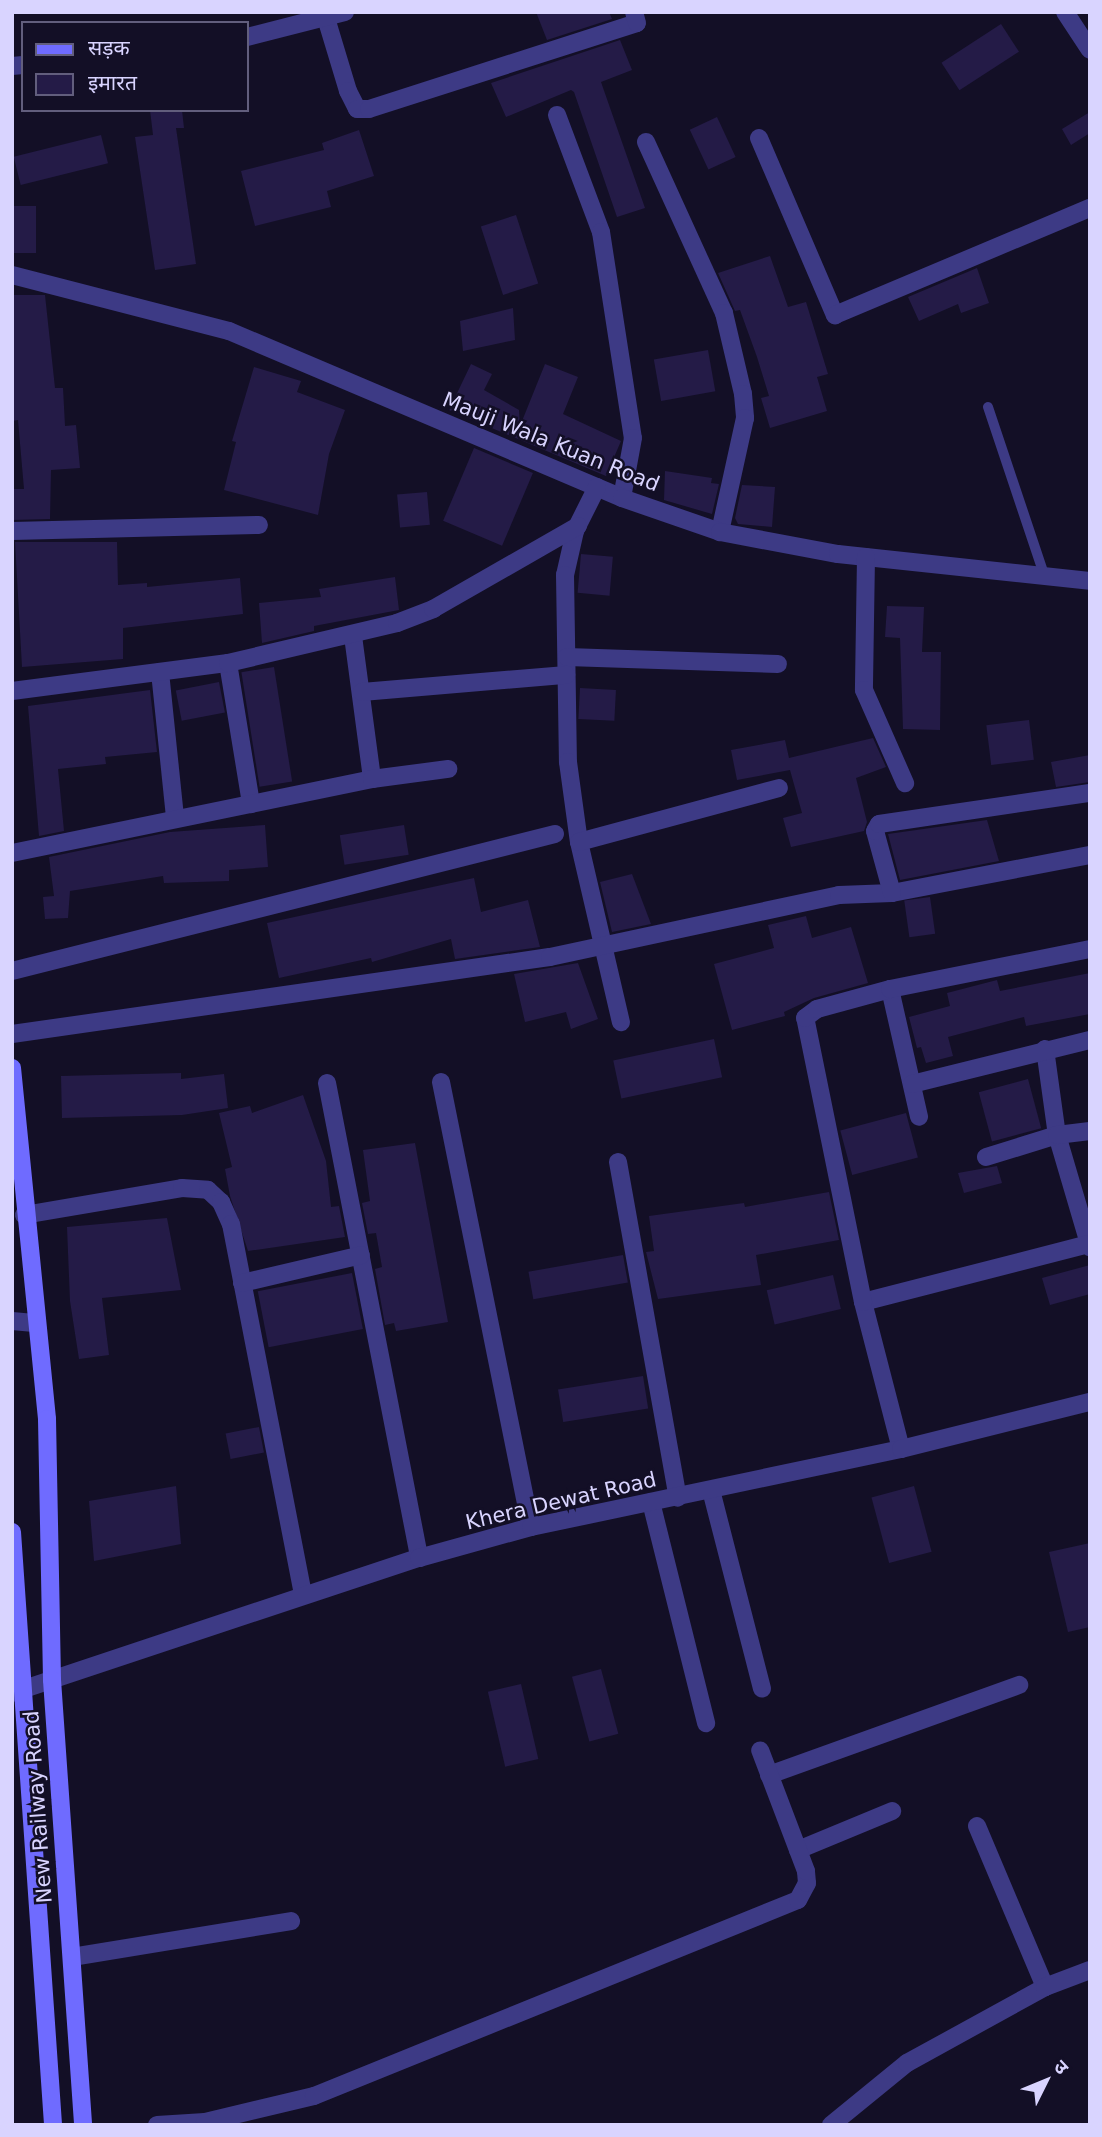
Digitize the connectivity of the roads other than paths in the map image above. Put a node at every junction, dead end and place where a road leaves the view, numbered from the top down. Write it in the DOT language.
graph roads {
  1 [pos="281,12"];
  2 [pos="345,12"];
  3 [pos="634,12"];
  4 [pos="1065,12"];
  5 [pos="326,18"];
  6 [pos="285,30"];
  7 [pos="248,37"];
  8 [pos="1090,50"];
  9 [pos="557,115"];
  10 [pos="758,138"];
  11 [pos="646,142"];
  12 [pos="1090,208"];
  13 [pos="12,275"];
  14 [pos="988,407"];
  15 [pos="597,487"];
  16 [pos="622,498"];
  17 [pos="260,526"];
  18 [pos="578,526"];
  19 [pos="12,531"];
  20 [pos="720,532"];
  21 [pos="866,557"];
  22 [pos="1045,577"];
  23 [pos="1090,581"];
  24 [pos="353,636"];
  25 [pos="567,657"];
  26 [pos="228,663"];
  27 [pos="778,664"];
  28 [pos="160,672"];
  29 [pos="566,675"];
  30 [pos="12,691"];
  31 [pos="362,692"];
  32 [pos="449,769"];
  33 [pos="372,779"];
  34 [pos="905,783"];
  35 [pos="779,788"];
  36 [pos="1090,793"];
  37 [pos="251,804"];
  38 [pos="175,818"];
  39 [pos="555,834"];
  40 [pos="579,842"];
  41 [pos="12,853"];
  42 [pos="1090,855"];
  43 [pos="892,893"];
  44 [pos="605,946"];
  45 [pos="1090,949"];
  46 [pos="12,971"];
  47 [pos="890,989"];
  48 [pos="621,1022"];
  49 [pos="12,1034"];
  50 [pos="1090,1040"];
  51 [pos="1045,1049"];
  52 [pos="12,1068"];
  53 [pos="442,1082"];
  54 [pos="327,1083"];
  55 [pos="912,1084"];
  56 [pos="919,1117"];
  57 [pos="1090,1131"];
  58 [pos="1057,1135"];
  59 [pos="986,1157"];
  60 [pos="618,1162"];
  61 [pos="24,1215"];
  62 [pos="1089,1246"];
  63 [pos="360,1255"];
  64 [pos="243,1283"];
  65 [pos="863,1302"];
  66 [pos="12,1321"];
  67 [pos="37,1323"];
  68 [pos="1090,1402"];
  69 [pos="901,1449"];
  70 [pos="711,1490"];
  71 [pos="678,1498"];
  72 [pos="651,1503"];
  73 [pos="531,1527"];
  74 [pos="12,1532"];
  75 [pos="419,1558"];
  76 [pos="303,1593"];
  77 [pos="52,1680"];
  78 [pos="1019,1685"];
  79 [pos="762,1689"];
  80 [pos="17,1692"];
  81 [pos="706,1723"];
  82 [pos="760,1750"];
  83 [pos="769,1775"];
  84 [pos="892,1811"];
  85 [pos="977,1826"];
  86 [pos="798,1850"];
  87 [pos="291,1921"];
  88 [pos="72,1957"];
  89 [pos="1090,1970"];
  90 [pos="1045,1987"];
  91 [pos="53,2125"];
  92 [pos="83,2125"];
  93 [pos="157,2125"];
  94 [pos="831,2125"];
  1 -- 6 [label="street"];
  2 -- 5 [label="street"];
  3 -- 5 [label="street"];
  4 -- 8 [label="street"];
  5 -- 6 [label="street"];
  6 -- 7 [label="street"];
  9 -- 16 [label="street"];
  10 -- 12 [label="street"];
  11 -- 20 [label="street"];
  13 -- 15 [label="street, Mauji Wala Kuan Road"];
  14 -- 22 [label="lane"];
  15 -- 16 [label="street, Mauji Wala Kuan Road"];
  15 -- 18 [label="street"];
  16 -- 20 [label="street, Mauji Wala Kuan Road"];
  17 -- 19 [label="street"];
  18 -- 24 [label="street"];
  18 -- 25 [label="street"];
  20 -- 21 [label="street, Mauji Wala Kuan Road"];
  21 -- 22 [label="street, Mauji Wala Kuan Road"];
  21 -- 34 [label="street"];
  22 -- 23 [label="street, Mauji Wala Kuan Road"];
  24 -- 26 [label="street"];
  24 -- 31 [label="street"];
  25 -- 27 [label="street"];
  25 -- 29 [label="street"];
  26 -- 28 [label="street"];
  26 -- 37 [label="street"];
  28 -- 30 [label="street"];
  28 -- 38 [label="street"];
  29 -- 31 [label="street"];
  29 -- 40 [label="street"];
  31 -- 33 [label="street"];
  32 -- 33 [label="street"];
  33 -- 37 [label="street"];
  35 -- 40 [label="street"];
  36 -- 43 [label="street"];
  37 -- 38 [label="street"];
  38 -- 41 [label="street"];
  39 -- 46 [label="street"];
  40 -- 44 [label="street"];
  42 -- 43 [label="street"];
  43 -- 44 [label="street"];
  44 -- 48 [label="street"];
  44 -- 49 [label="street"];
  45 -- 47 [label="street"];
  47 -- 55 [label="street"];
  47 -- 65 [label="street"];
  50 -- 51 [label="street"];
  51 -- 55 [label="street"];
  51 -- 58 [label="street"];
  52 -- 61 [label="main road, New Railway Road"];
  53 -- 73 [label="street"];
  54 -- 63 [label="street"];
  55 -- 56 [label="street"];
  57 -- 58 [label="street"];
  58 -- 59 [label="street"];
  58 -- 62 [label="street"];
  60 -- 71 [label="street"];
  61 -- 64 [label="street"];
  61 -- 67 [label="main road, New Railway Road"];
  62 -- 65 [label="street"];
  63 -- 64 [label="street"];
  63 -- 75 [label="street"];
  64 -- 76 [label="street"];
  65 -- 69 [label="street"];
  66 -- 67 [label="street"];
  67 -- 77 [label="main road, New Railway Road"];
  68 -- 69 [label="street, Khera Dewat Road"];
  69 -- 70 [label="street, Khera Dewat Road"];
  70 -- 71 [label="street, Khera Dewat Road"];
  70 -- 79 [label="street"];
  71 -- 72 [label="street, Khera Dewat Road"];
  72 -- 73 [label="street, Khera Dewat Road"];
  72 -- 81 [label="street"];
  73 -- 75 [label="street, Khera Dewat Road"];
  74 -- 80 [label="main road, New Railway Road"];
  75 -- 76 [label="street, Khera Dewat Road"];
  76 -- 77 [label="street, Khera Dewat Road"];
  77 -- 80 [label="street, Khera Dewat Road"];
  77 -- 88 [label="main road, New Railway Road"];
  78 -- 83 [label="street"];
  80 -- 91 [label="main road, New Railway Road"];
  82 -- 83 [label="street"];
  83 -- 86 [label="street"];
  84 -- 86 [label="street"];
  85 -- 90 [label="street"];
  86 -- 93 [label="street"];
  87 -- 88 [label="street"];
  88 -- 92 [label="main road, New Railway Road"];
  89 -- 90 [label="street"];
  90 -- 94 [label="street"];
}
